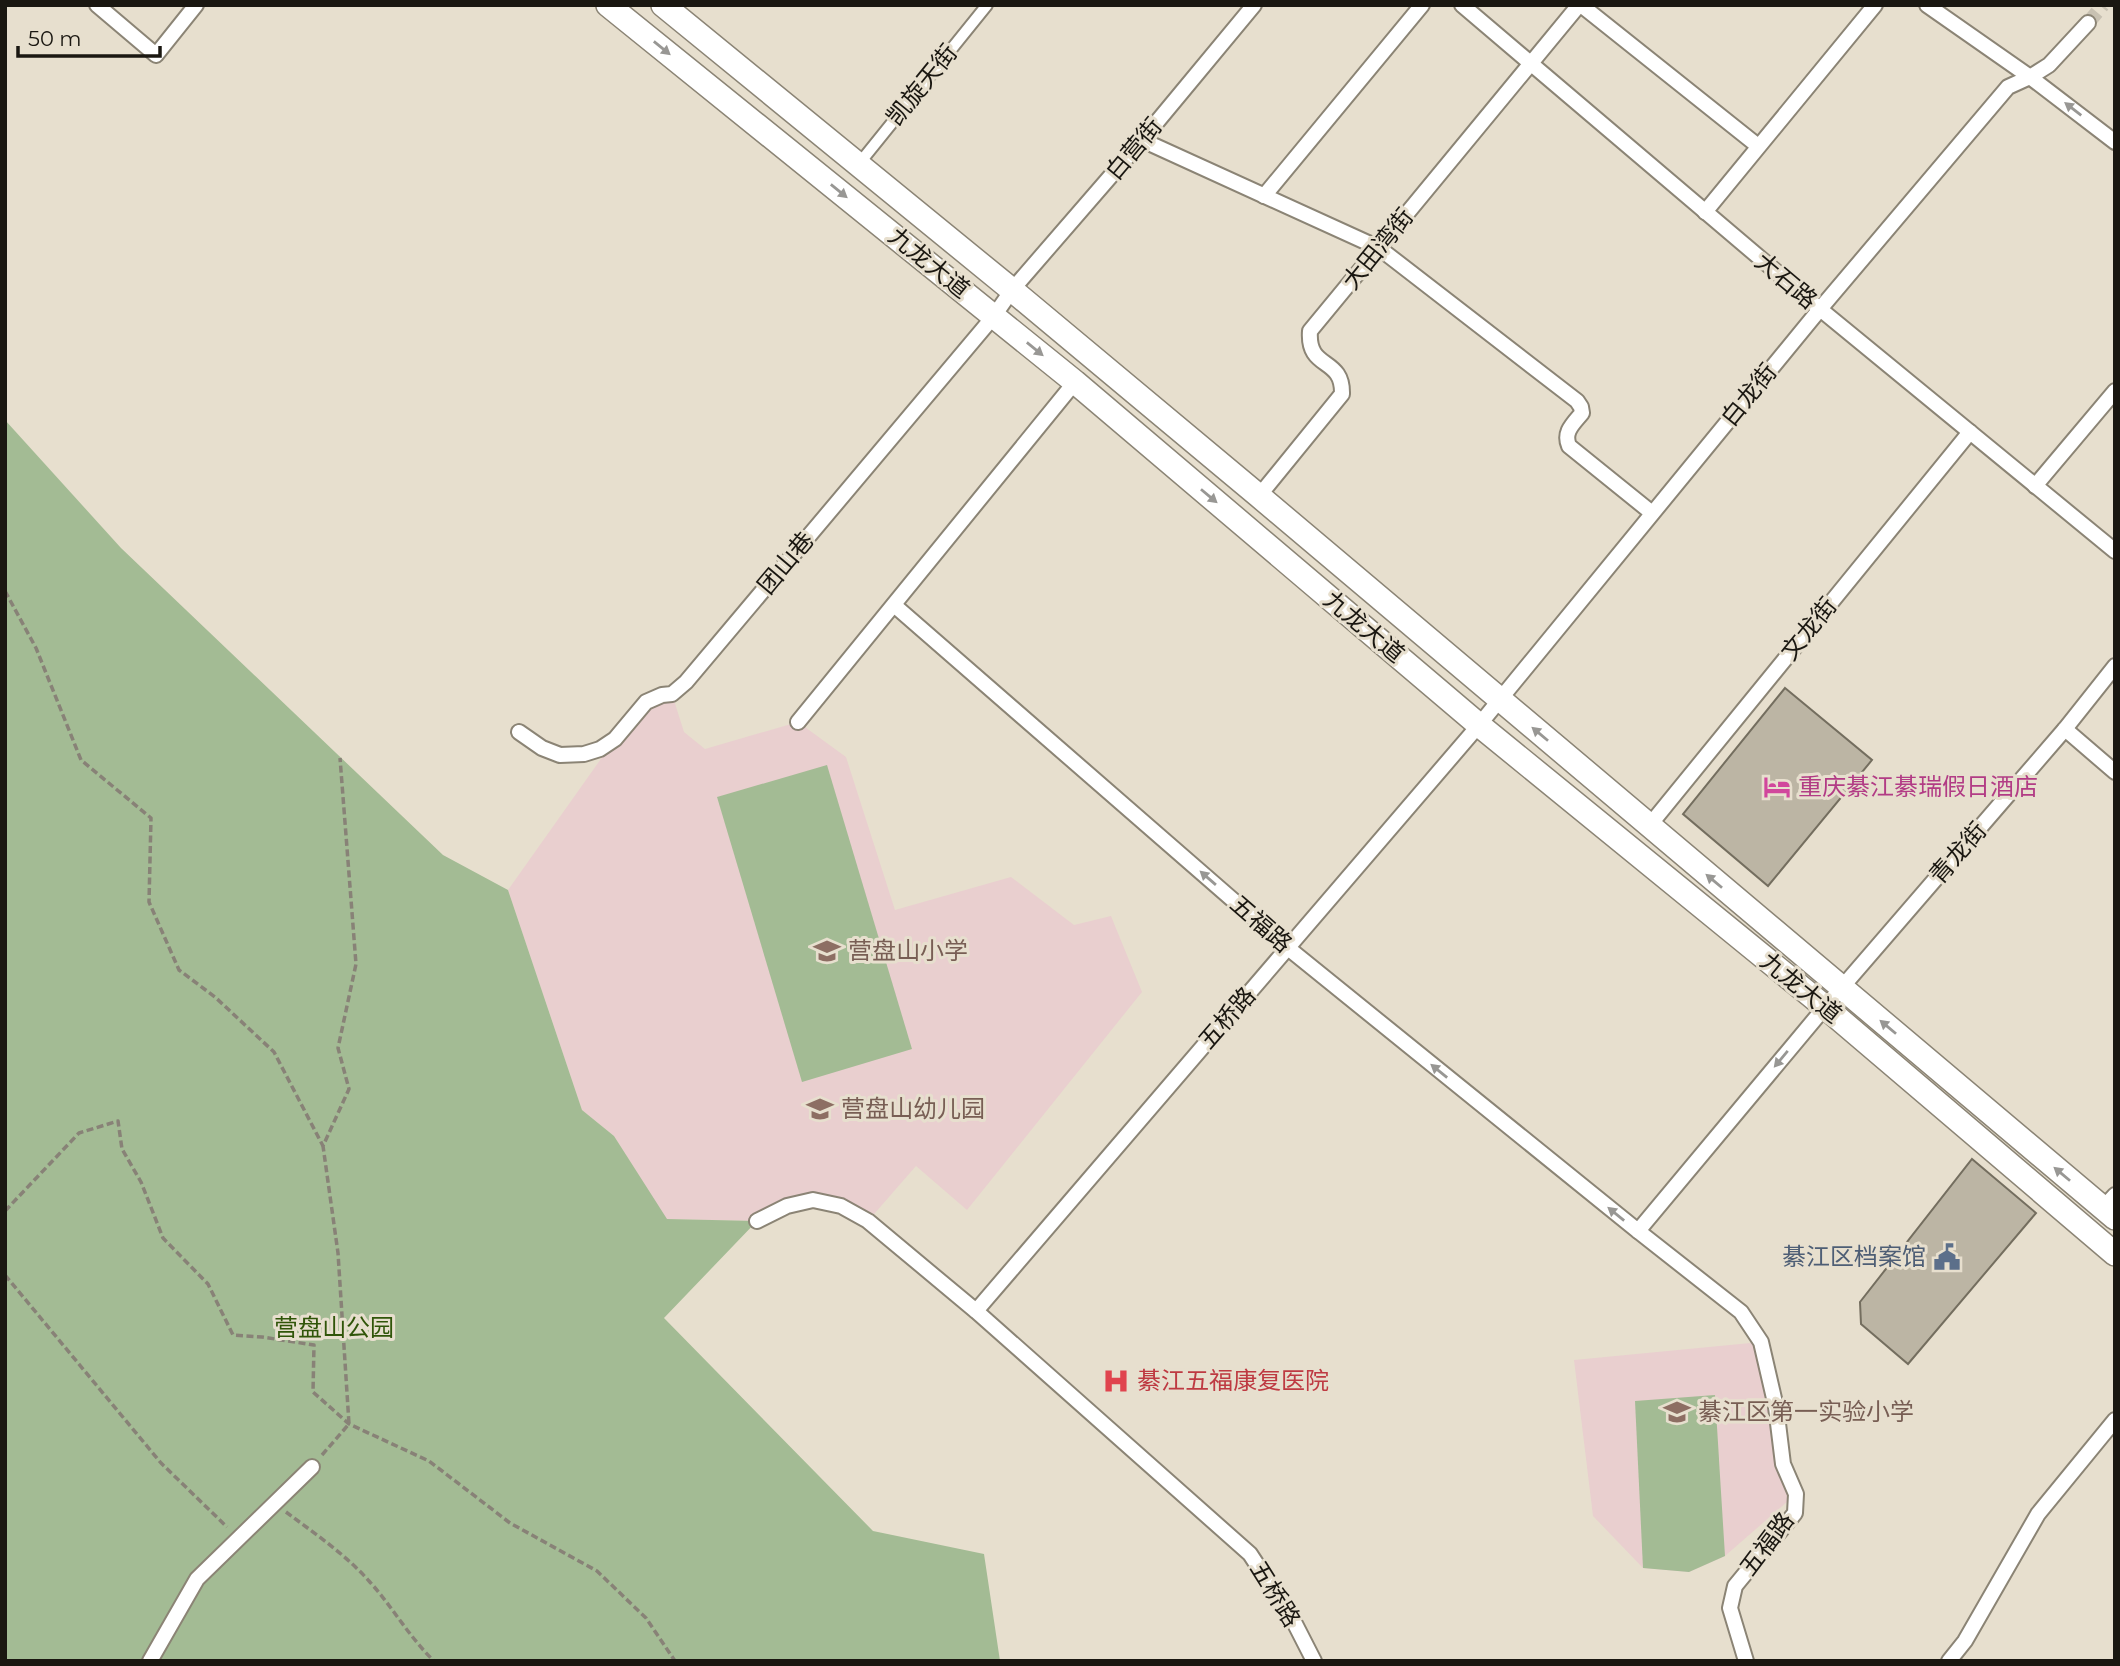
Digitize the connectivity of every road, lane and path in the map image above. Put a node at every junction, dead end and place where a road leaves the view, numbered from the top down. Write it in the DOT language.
graph roads {
  1 [pos="97,5"];
  2 [pos="197,5"];
  3 [pos="608,5"];
  4 [pos="663,5"];
  5 [pos="987,5"];
  6 [pos="1254,5"];
  7 [pos="1422,5"];
  8 [pos="1462,5"];
  9 [pos="1580,5"];
  10 [pos="1875,5"];
  11 [pos="1927,5"];
  12 [pos="2088,23"];
  13 [pos="1530,62"];
  14 [pos="2031,77"];
  15 [pos="1142,140"];
  16 [pos="2115,142"];
  17 [pos="1758,146"];
  18 [pos="858,165"];
  19 [pos="1264,195"];
  20 [pos="1705,212"];
  21 [pos="1379,248"];
  22 [pos="1012,290"];
  23 [pos="1820,309"];
  24 [pos="994,316"];
  25 [pos="1075,382"];
  26 [pos="2115,391"];
  27 [pos="1970,432"];
  28 [pos="2035,486"];
  29 [pos="1259,496"];
  30 [pos="1653,513"];
  31 [pos="2115,551"];
  32 [pos="5,591"];
  33 [pos="894,605"];
  34 [pos="2115,666"];
  35 [pos="1499,699"];
  36 [pos="798,722"];
  37 [pos="1479,725"];
  38 [pos="2065,729"];
  39 [pos="519,732"];
  40 [pos="341,758"];
  41 [pos="2115,772"];
  42 [pos="1649,826"];
  43 [pos="1288,948"];
  44 [pos="1842,989"];
  45 [pos="1825,1007"];
  46 [pos="323,1146"];
  47 [pos="2111,1207"];
  48 [pos="5,1211"];
  49 [pos="757,1221"];
  50 [pos="1638,1231"];
  51 [pos="2115,1254"];
  52 [pos="5,1275"];
  53 [pos="976,1311"];
  54 [pos="2115,1420"];
  55 [pos="349,1424"];
  56 [pos="312,1467"];
  57 [pos="275,1503"];
  58 [pos="238,1538"];
  59 [pos="150,1661"];
  60 [pos="434,1661"];
  61 [pos="675,1661"];
  62 [pos="1314,1661"];
  63 [pos="1746,1661"];
  64 [pos="1949,1661"];
  1 -- 2 [label="street"];
  3 -- 24 [label="main road, 九龙大道, one-way"];
  4 -- 18 [label="main road, 九龙大道"];
  5 -- 18 [label="street, 凯旋天街"];
  6 -- 15 [label="street, 白营街"];
  7 -- 19 [label="street"];
  8 -- 13 [label="street, 大石路"];
  9 -- 13 [label="street, 大田湾街"];
  9 -- 17 [label="street"];
  10 -- 17 [label="street"];
  11 -- 14 [label="street"];
  12 -- 14 [label="street, 白龙街"];
  13 -- 20 [label="street, 大石路"];
  13 -- 21 [label="street, 大田湾街"];
  16 -- 14 [label="street, one-way"];
  14 -- 23 [label="street, 白龙街"];
  15 -- 19 [label="street"];
  15 -- 22 [label="street, 白营街"];
  17 -- 20 [label="street"];
  18 -- 22 [label="main road, 九龙大道"];
  19 -- 21 [label="street"];
  20 -- 23 [label="street, 大石路"];
  21 -- 29 [label="street, 大田湾街"];
  21 -- 30 [label="street"];
  22 -- 24 [label="street, 团山巷"];
  22 -- 29 [label="main road, 九龙大道"];
  23 -- 27 [label="street, 大石路"];
  23 -- 30 [label="street, 白龙街"];
  24 -- 25 [label="main road, 九龙大道, one-way"];
  24 -- 39 [label="street, 团山巷"];
  25 -- 33 [label="street"];
  25 -- 37 [label="main road, 九龙大道, one-way"];
  26 -- 28 [label="street"];
  27 -- 28 [label="street, 大石路"];
  27 -- 42 [label="street, 文龙街"];
  28 -- 31 [label="street, 大石路"];
  29 -- 35 [label="main road, 九龙大道"];
  30 -- 35 [label="street, 白龙街"];
  32 -- 46 [label="path"];
  33 -- 36 [label="street"];
  43 -- 33 [label="street, 五福路, one-way"];
  34 -- 38 [label="street, 青龙街"];
  35 -- 37 [label="street, 白龙街"];
  42 -- 35 [label="main road, 九龙大道, one-way"];
  37 -- 43 [label="street, 五桥路"];
  37 -- 45 [label="main road, 九龙大道"];
  38 -- 41 [label="street"];
  38 -- 44 [label="street, 青龙街"];
  40 -- 46 [label="path"];
  44 -- 42 [label="main road, 九龙大道, one-way"];
  50 -- 43 [label="street, 五福路, one-way"];
  43 -- 53 [label="street, 五桥路"];
  44 -- 45 [label="street, 青龙街"];
  47 -- 44 [label="main road, 九龙大道, one-way"];
  45 -- 50 [label="street, one-way"];
  45 -- 51 [label="main road, 九龙大道"];
  46 -- 55 [label="path"];
  48 -- 55 [label="path"];
  49 -- 53 [label="street, 五桥路"];
  50 -- 63 [label="street, 五福路"];
  52 -- 58 [label="path"];
  53 -- 62 [label="street, 五桥路"];
  54 -- 64 [label="street"];
  55 -- 56 [label="path"];
  55 -- 61 [label="path"];
  56 -- 57 [label="street"];
  57 -- 58 [label="street"];
  57 -- 60 [label="path"];
  58 -- 59 [label="street"];
}
